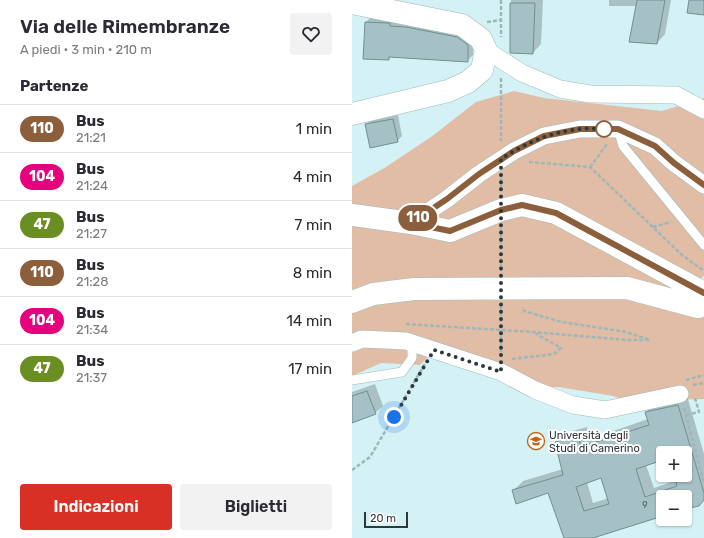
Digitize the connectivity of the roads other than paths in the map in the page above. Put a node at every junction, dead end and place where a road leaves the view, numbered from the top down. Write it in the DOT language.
graph roads {
  1 [pos="352,3"];
  2 [pos="493,54"];
  3 [pos="704,110"];
  4 [pos="352,114"];
  5 [pos="618,129"];
  6 [pos="704,185"];
  7 [pos="352,215"];
  8 [pos="411,223"];
  9 [pos="704,245"];
  10 [pos="704,293"];
  11 [pos="704,298"];
  12 [pos="352,302"];
  13 [pos="412,343"];
  14 [pos="352,344"];
  15 [pos="352,380"];
  16 [pos="680,394"];
  1 -- 2 [label="street"];
  2 -- 3 [label="street"];
  2 -- 4 [label="street"];
  5 -- 6 [label="street"];
  5 -- 8 [label="street"];
  5 -- 9 [label="lane"];
  7 -- 8 [label="street"];
  8 -- 10 [label="street"];
  11 -- 12 [label="street"];
  13 -- 14 [label="street"];
  13 -- 15 [label="lane"];
  13 -- 16 [label="street"];
}
